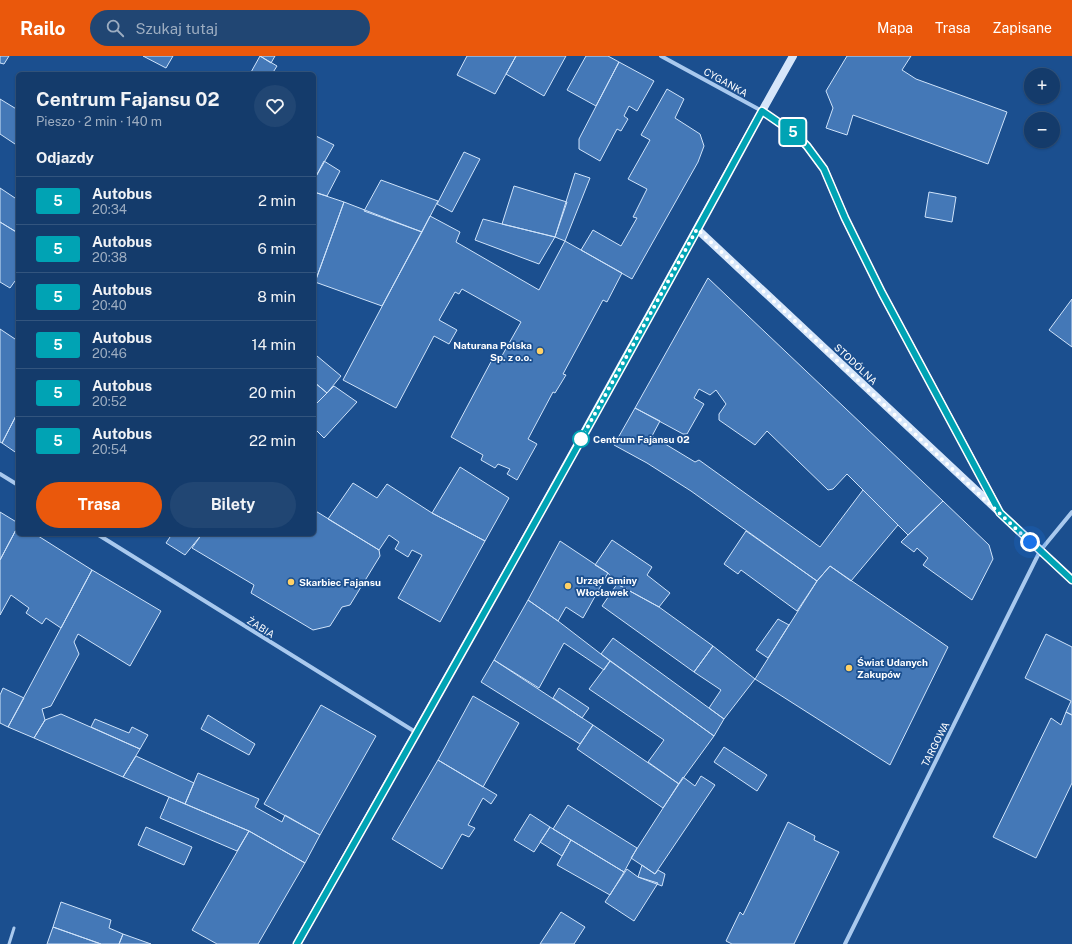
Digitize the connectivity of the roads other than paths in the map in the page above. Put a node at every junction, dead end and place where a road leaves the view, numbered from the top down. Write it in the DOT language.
graph roads {
  1 [pos="661,56"];
  2 [pos="793,56"];
  3 [pos="762,111"];
  4 [pos="697,229"];
  5 [pos="0,474"];
  6 [pos="16,484"];
  7 [pos="1072,512"];
  8 [pos="1000,513"];
  9 [pos="100,536"];
  10 [pos="1040,551"];
  11 [pos="1072,580"];
  12 [pos="417,733"];
  13 [pos="14,928"];
  14 [pos="10,944"];
  15 [pos="297,944"];
  16 [pos="845,944"];
  1 -- 3 [label="street, CYGANKA"];
  2 -- 3 [label="street"];
  3 -- 4 [label="street"];
  3 -- 8 [label="street, STODÓLNA"];
  4 -- 8 [label="street, STODÓLNA"];
  4 -- 12 [label="street"];
  5 -- 6 [label="street"];
  7 -- 10 [label="street, TARGOWA"];
  8 -- 10 [label="street, STODÓLNA"];
  9 -- 12 [label="street, ŻABIA"];
  10 -- 11 [label="street, STODÓLNA"];
  10 -- 16 [label="street, TARGOWA"];
  12 -- 15 [label="street"];
  13 -- 14 [label="lane"];
}
